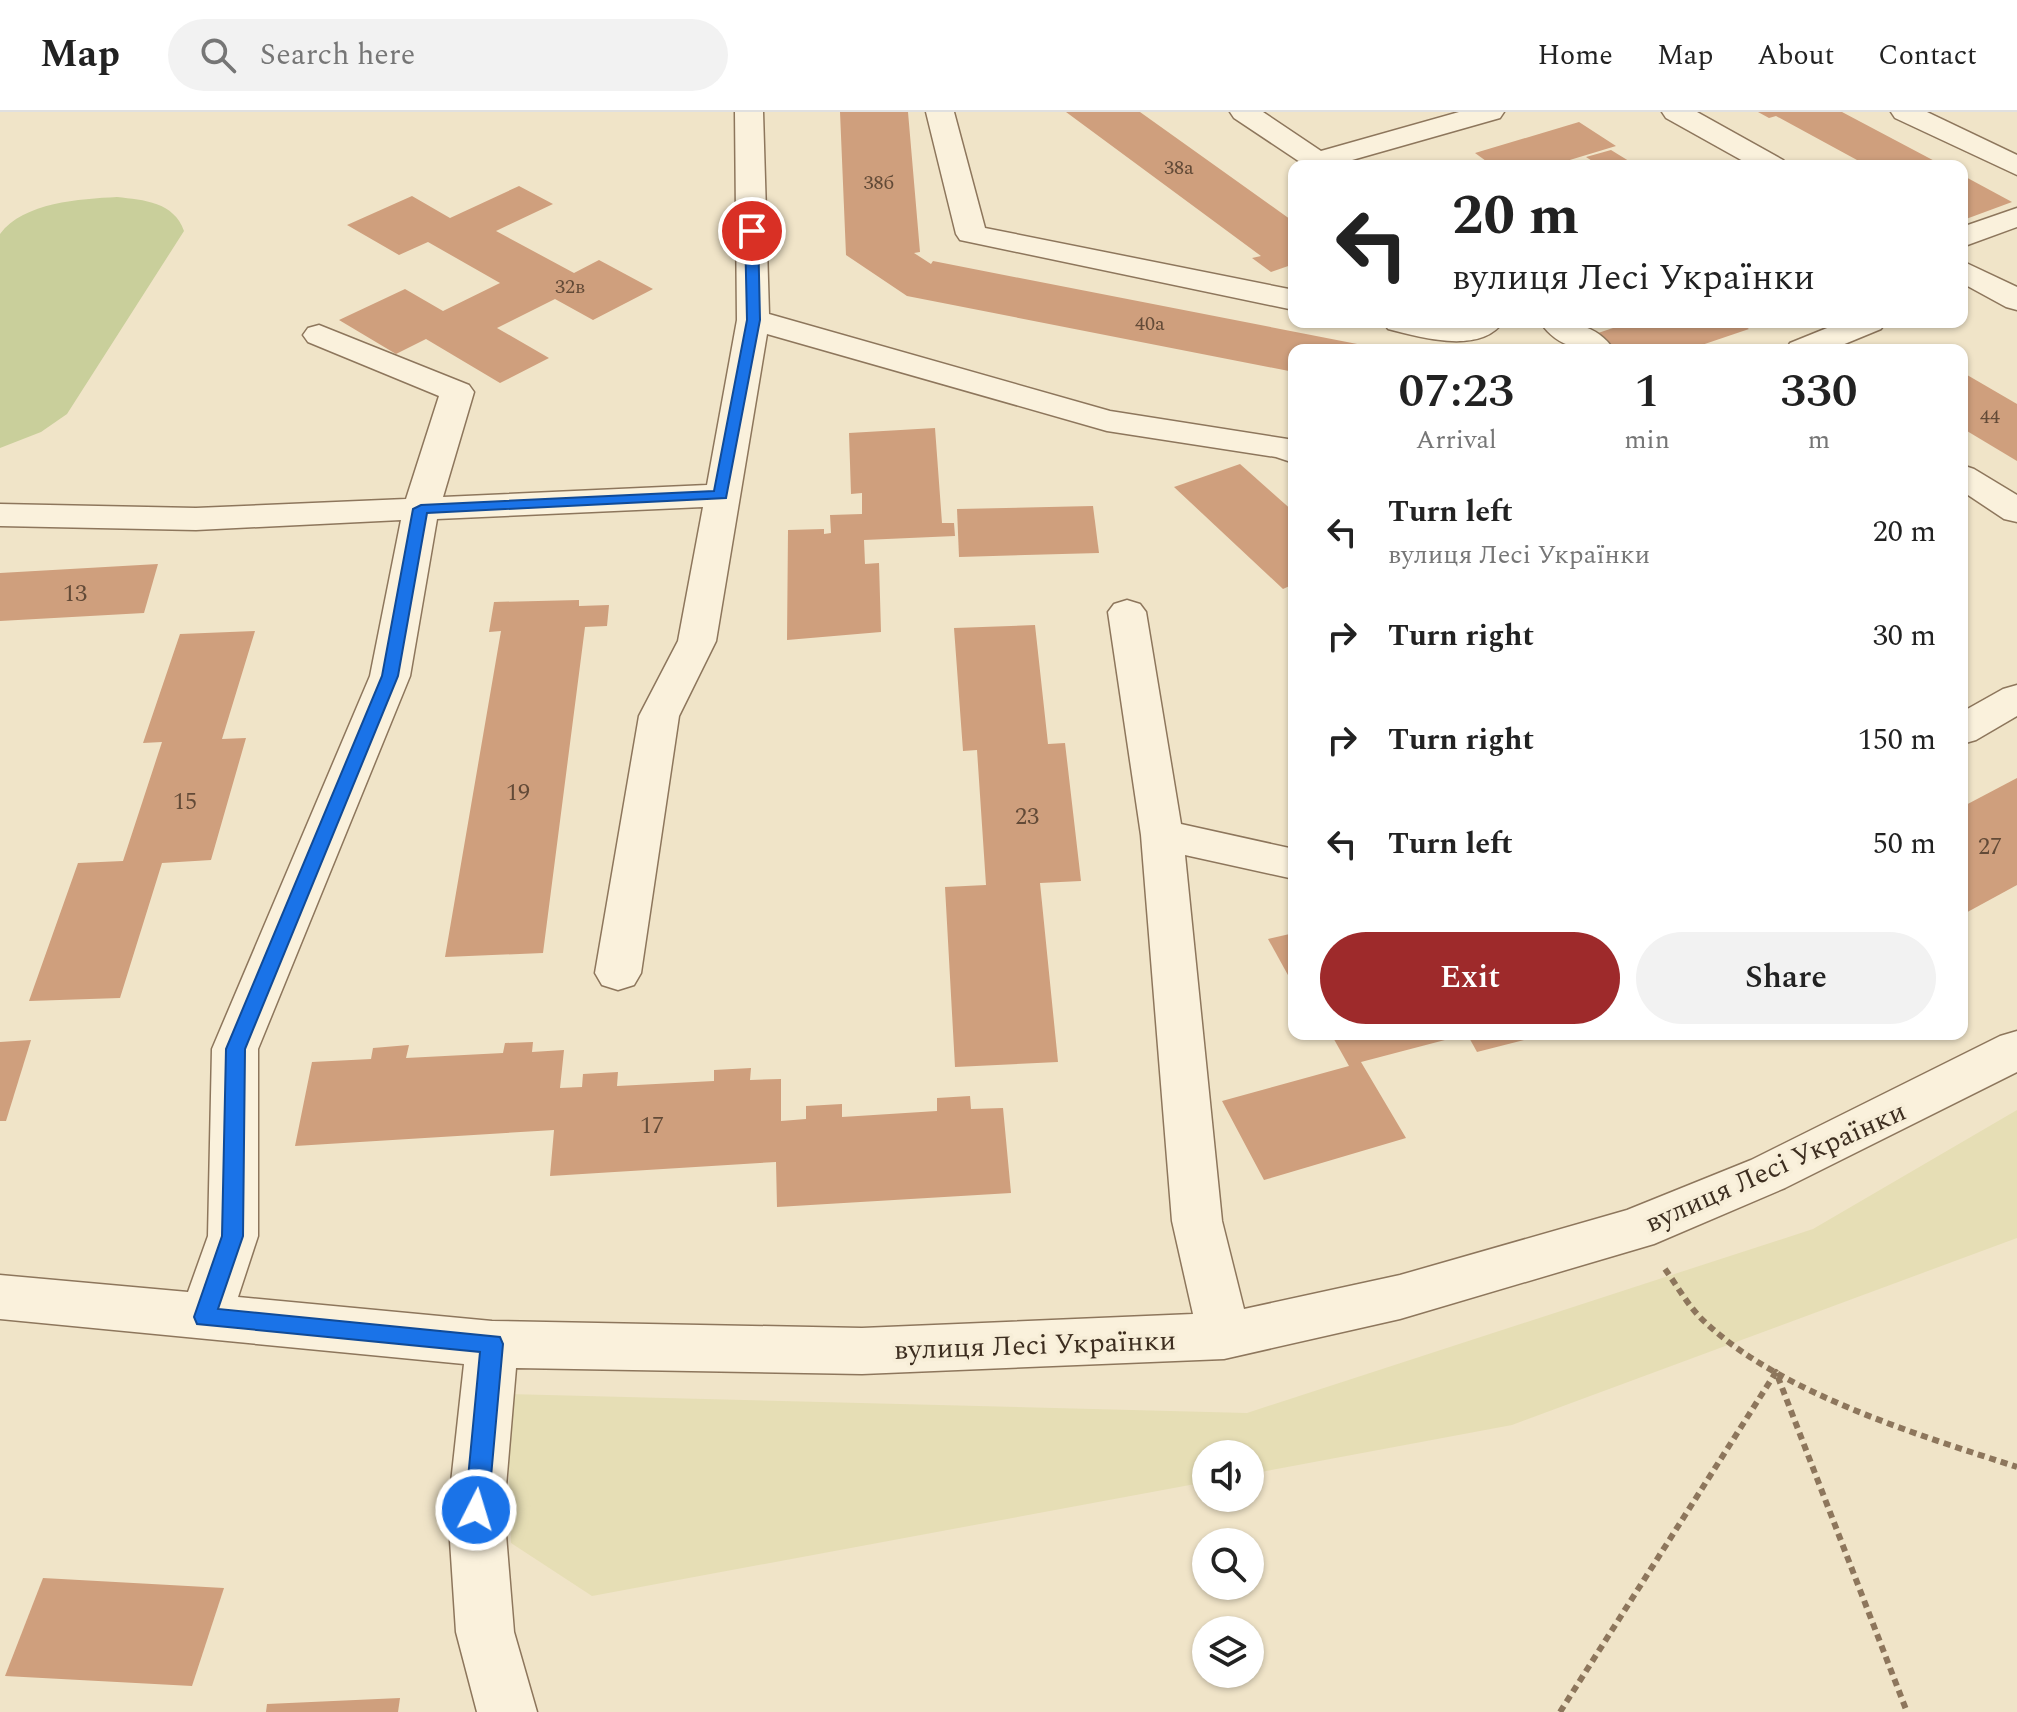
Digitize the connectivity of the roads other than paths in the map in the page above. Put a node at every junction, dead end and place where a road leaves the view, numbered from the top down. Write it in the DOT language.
graph roads {
  1 [pos="749,112"];
  2 [pos="940,112"];
  3 [pos="1244,112"];
  4 [pos="1490,112"];
  5 [pos="1676,112"];
  6 [pos="1905,112"];
  7 [pos="1315,160"];
  8 [pos="1334,160"];
  9 [pos="1762,160"];
  10 [pos="2017,166"];
  11 [pos="2017,217"];
  12 [pos="1968,236"];
  13 [pos="1968,277"];
  14 [pos="1288,299"];
  15 [pos="2017,300"];
  16 [pos="753,320"];
  17 [pos="1427,328"];
  18 [pos="1471,328"];
  19 [pos="1565,328"];
  20 [pos="1855,328"];
  21 [pos="319,335"];
  22 [pos="1589,344"];
  23 [pos="1817,344"];
  24 [pos="1288,449"];
  25 [pos="1968,480"];
  26 [pos="721,495"];
  27 [pos="421,509"];
  28 [pos="2017,511"];
  29 [pos="0,515"];
  30 [pos="1127,612"];
  31 [pos="2017,698"];
  32 [pos="1968,727"];
  33 [pos="1162,835"];
  34 [pos="1288,863"];
  35 [pos="618,973"];
  36 [pos="2017,1049"];
  37 [pos="0,1297"];
  38 [pos="205,1317"];
  39 [pos="1224,1336"];
  40 [pos="492,1344"];
  41 [pos="507,1712"];
  1 -- 16 [label="street"];
  2 -- 14 [label="street"];
  3 -- 7 [label="street"];
  4 -- 8 [label="street"];
  5 -- 9 [label="street"];
  6 -- 10 [label="street"];
  11 -- 12 [label="street"];
  13 -- 15 [label="street"];
  16 -- 24 [label="street"];
  16 -- 26 [label="street"];
  17 -- 18 [label="street"];
  19 -- 22 [label="street"];
  20 -- 23 [label="street"];
  21 -- 27 [label="street"];
  25 -- 28 [label="street"];
  26 -- 27 [label="street"];
  26 -- 35 [label="street"];
  27 -- 29 [label="street"];
  27 -- 38 [label="street"];
  30 -- 33 [label="street"];
  31 -- 32 [label="street"];
  33 -- 34 [label="street"];
  33 -- 39 [label="street"];
  36 -- 39 [label="street, вулиця Лесі Українки"];
  37 -- 38 [label="street, вулиця Лесі Українки"];
  38 -- 40 [label="street, вулиця Лесі Українки"];
  39 -- 40 [label="street, вулиця Лесі Українки"];
  40 -- 41 [label="street"];
}
